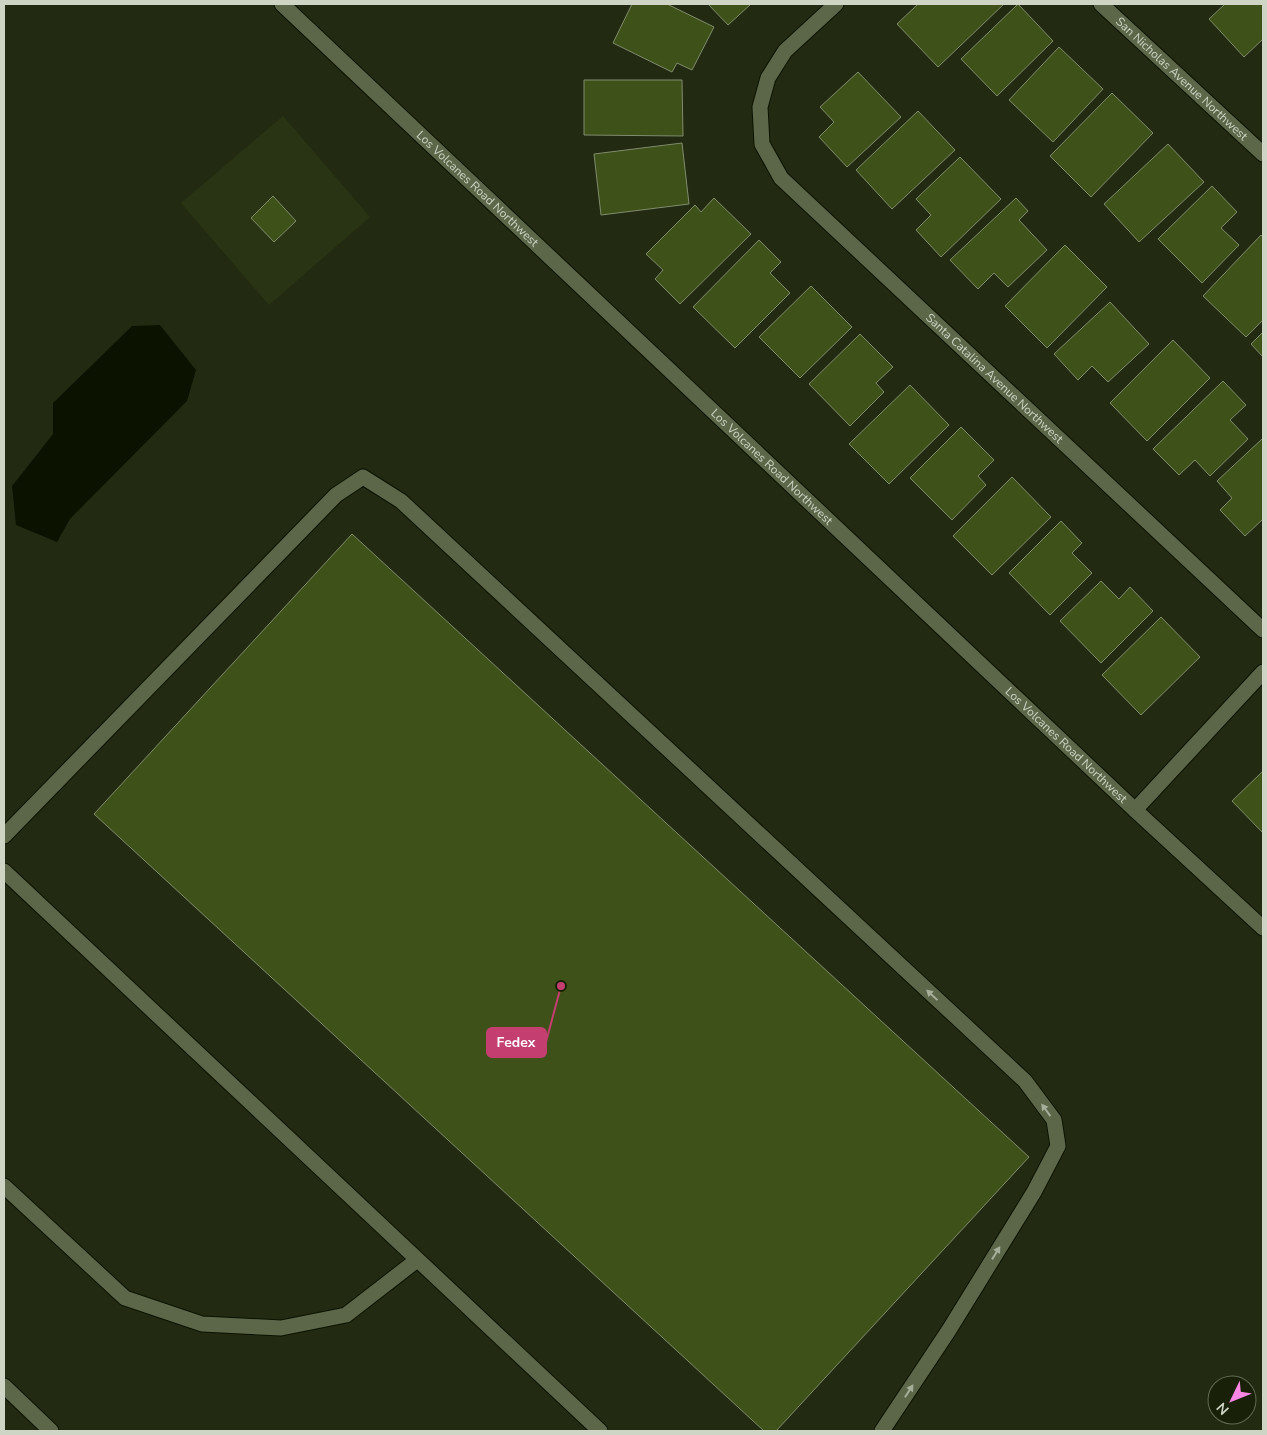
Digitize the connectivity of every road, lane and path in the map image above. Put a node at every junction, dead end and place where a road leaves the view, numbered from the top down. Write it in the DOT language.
graph roads {
  1 [pos="282,4"];
  2 [pos="836,4"];
  3 [pos="1100,4"];
  4 [pos="1263,154"];
  5 [pos="1263,630"];
  6 [pos="1263,672"];
  7 [pos="1135,810"];
  8 [pos="4,836"];
  9 [pos="4,871"];
  10 [pos="1263,928"];
  11 [pos="4,1186"];
  12 [pos="417,1260"];
  13 [pos="4,1386"];
  14 [pos="52,1431"];
  15 [pos="600,1431"];
  16 [pos="882,1431"];
  1 -- 7 [label="street, Los Volcanes Road Northwest"];
  2 -- 5 [label="street, Santa Catalina Avenue Northwest"];
  3 -- 4 [label="street, San Nicholas Avenue Northwest"];
  6 -- 7 [label="street"];
  7 -- 10 [label="street, Los Volcanes Road Northwest"];
  16 -- 8 [label="street, one-way"];
  9 -- 12 [label="street"];
  11 -- 12 [label="street"];
  12 -- 15 [label="street"];
  13 -- 14 [label="street"];
}
